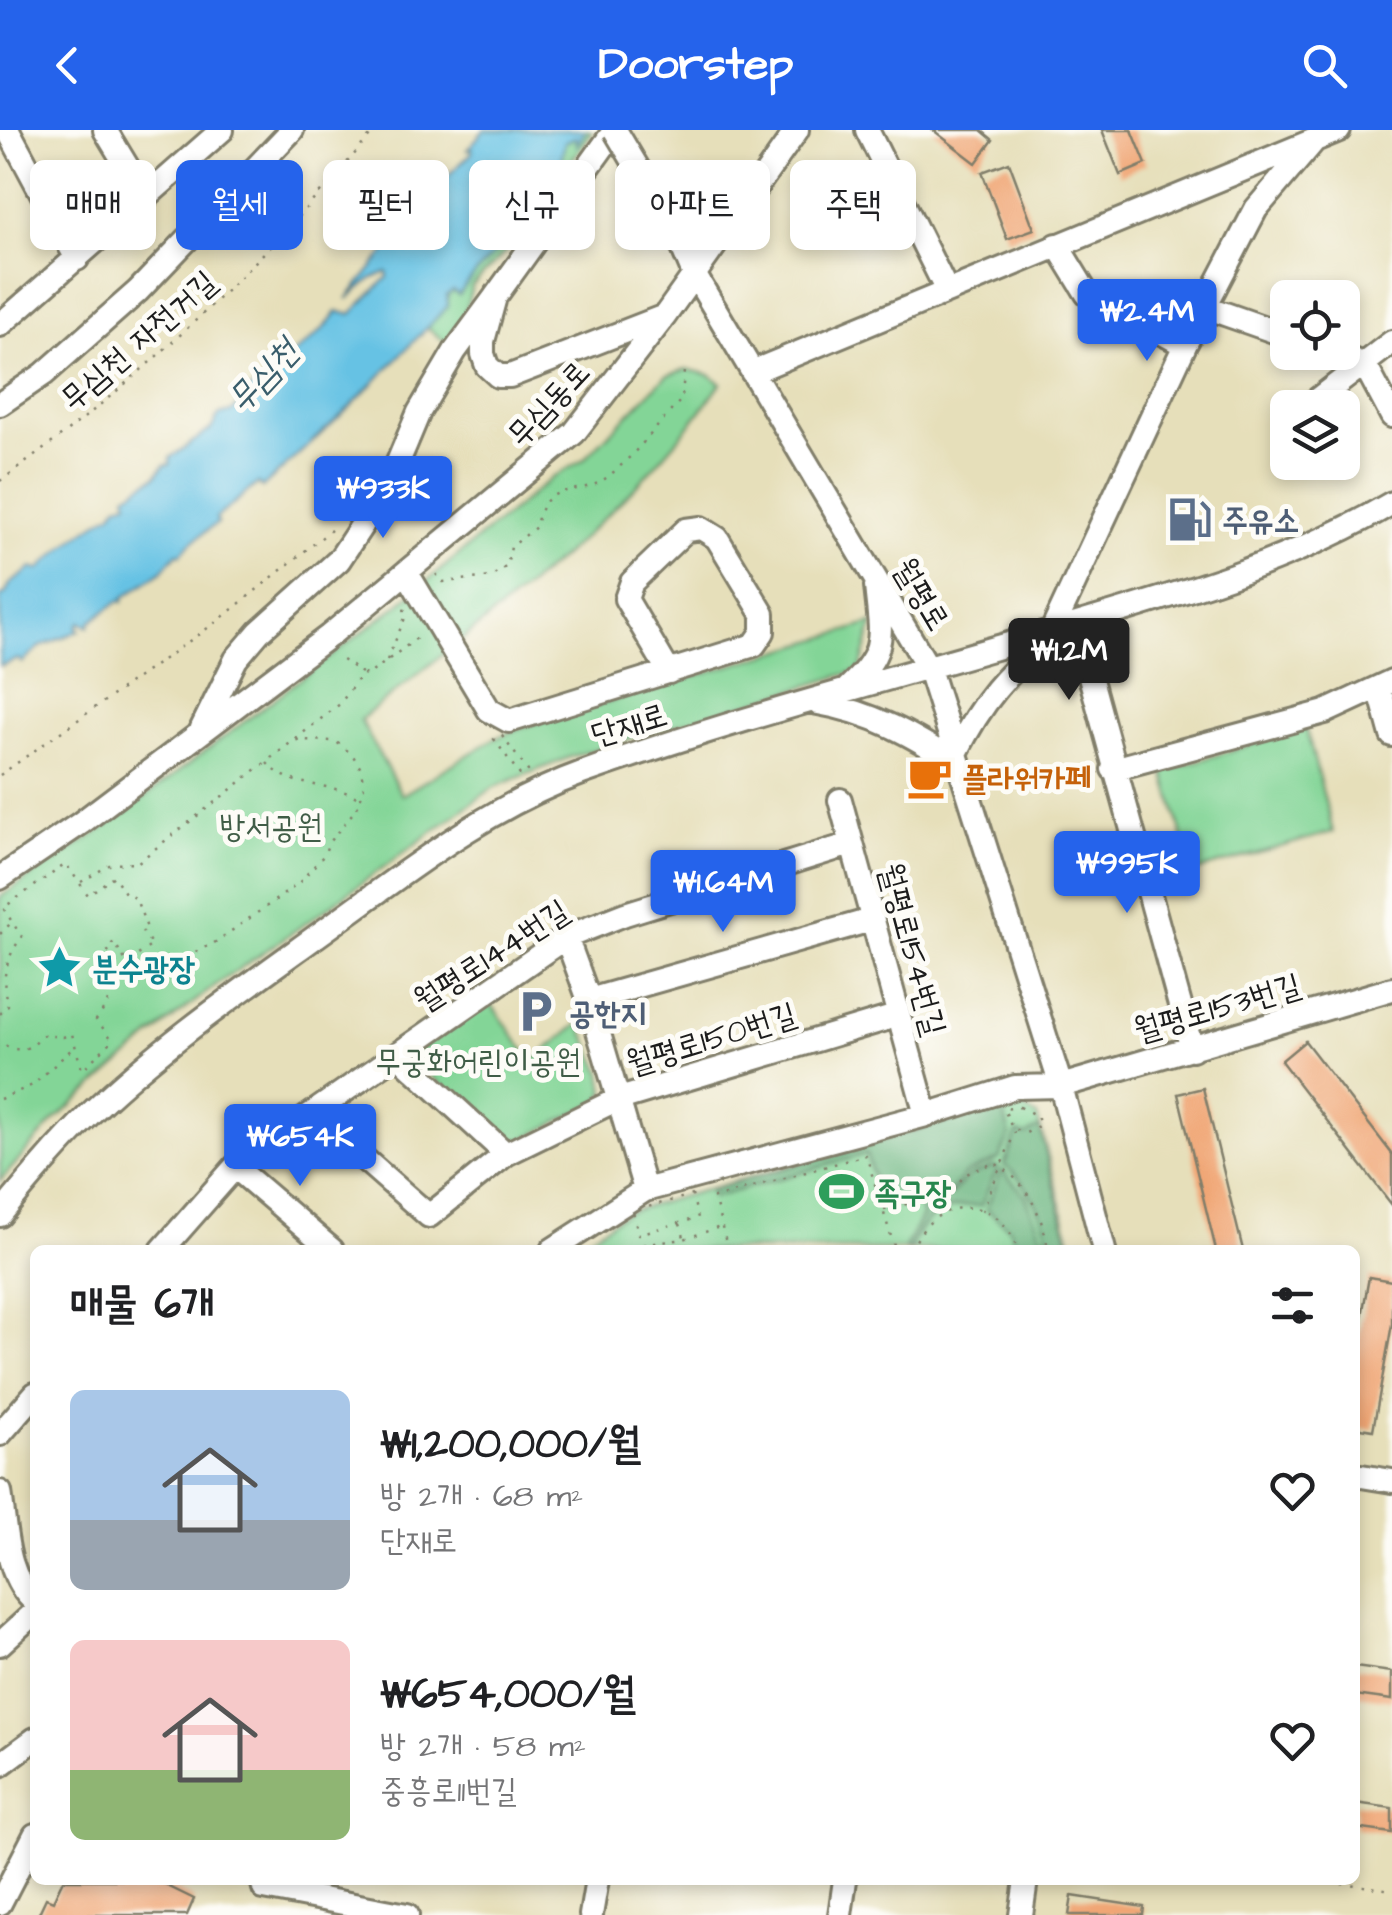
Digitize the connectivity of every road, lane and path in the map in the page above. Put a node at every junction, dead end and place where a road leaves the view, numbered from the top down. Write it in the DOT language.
graph roads {
  1 [pos="8,130"];
  2 [pos="105,130"];
  3 [pos="222,130"];
  4 [pos="292,130"];
  5 [pos="375,130"];
  6 [pos="615,130"];
  7 [pos="797,130"];
  8 [pos="867,130"];
  9 [pos="1339,130"];
  10 [pos="1315,139"];
  11 [pos="123,160"];
  12 [pos="156,189"];
  13 [pos="1057,245"];
  14 [pos="87,250"];
  15 [pos="77,259"];
  16 [pos="693,272"];
  17 [pos="947,291"];
  18 [pos="495,297"];
  19 [pos="1205,307"];
  20 [pos="664,317"];
  21 [pos="0,326"];
  22 [pos="1270,330"];
  23 [pos="1392,342"];
  24 [pos="1185,345"];
  25 [pos="1360,362"];
  26 [pos="1365,364"];
  27 [pos="684,370"];
  28 [pos="752,372"];
  29 [pos="1330,390"];
  30 [pos="0,404"];
  31 [pos="1392,416"];
  32 [pos="0,482"];
  33 [pos="1392,503"];
  34 [pos="342,521"];
  35 [pos="407,573"];
  36 [pos="435,574"];
  37 [pos="875,578"];
  38 [pos="404,600"];
  39 [pos="437,622"];
  40 [pos="1063,629"];
  41 [pos="333,654"];
  42 [pos="386,662"];
  43 [pos="929,668"];
  44 [pos="669,672"];
  45 [pos="362,673"];
  46 [pos="1386,684"];
  47 [pos="843,692"];
  48 [pos="809,702"];
  49 [pos="1392,735"];
  50 [pos="198,736"];
  51 [pos="294,740"];
  52 [pos="958,760"];
  53 [pos="266,762"];
  54 [pos="1113,768"];
  55 [pos="528,772"];
  56 [pos="0,775"];
  57 [pos="360,799"];
  58 [pos="840,800"];
  59 [pos="851,844"];
  60 [pos="0,878"];
  61 [pos="80,883"];
  62 [pos="871,920"];
  63 [pos="12,922"];
  64 [pos="0,934"];
  65 [pos="566,937"];
  66 [pos="114,978"];
  67 [pos="1392,989"];
  68 [pos="589,1000"];
  69 [pos="0,1014"];
  70 [pos="896,1016"];
  71 [pos="1,1044"];
  72 [pos="75,1046"];
  73 [pos="1192,1049"];
  74 [pos="398,1055"];
  75 [pos="1060,1086"];
  76 [pos="0,1098"];
  77 [pos="616,1100"];
  78 [pos="314,1115"];
  79 [pos="926,1115"];
  80 [pos="1016,1130"];
  81 [pos="506,1154"];
  82 [pos="234,1167"];
  83 [pos="645,1190"];
  84 [pos="692,1195"];
  85 [pos="882,1210"];
  86 [pos="633,1211"];
  87 [pos="982,1211"];
  88 [pos="0,1214"];
  89 [pos="680,1223"];
  90 [pos="721,1226"];
  91 [pos="684,1238"];
  92 [pos="166,1245"];
  93 [pos="317,1245"];
  94 [pos="560,1245"];
  95 [pos="647,1245"];
  96 [pos="686,1245"];
  97 [pos="727,1245"];
  98 [pos="894,1245"];
  99 [pos="914,1245"];
  100 [pos="1015,1245"];
  101 [pos="1047,1245"];
  102 [pos="1103,1245"];
  103 [pos="30,1400"];
  104 [pos="0,1434"];
  105 [pos="1360,1476"];
  106 [pos="1392,1481"];
  107 [pos="0,1492"];
  108 [pos="30,1589"];
  109 [pos="30,1617"];
  110 [pos="0,1644"];
  111 [pos="30,1743"];
  112 [pos="0,1765"];
  113 [pos="30,1843"];
  114 [pos="6,1882"];
  115 [pos="263,1885"];
  116 [pos="595,1885"];
  117 [pos="844,1885"];
  118 [pos="1025,1885"];
  119 [pos="1356,1885"];
  120 [pos="1392,1890"];
  121 [pos="0,1903"];
  122 [pos="12,1915"];
  123 [pos="407,1915"];
  124 [pos="591,1915"];
  125 [pos="840,1915"];
  126 [pos="1021,1915"];
  1 -- 15 [label="street"];
  2 -- 11 [label="street"];
  3 -- 12 [label="street"];
  4 -- 30 [label="street"];
  5 -- 32 [label="path, 무심천 자전거길"];
  6 -- 16 [label="street, 월평로, bridge"];
  6 -- 18 [label="street"];
  7 -- 16 [label="street, 무심동로"];
  8 -- 17 [label="street"];
  9 -- 10 [label="street"];
  10 -- 13 [label="street"];
  10 -- 19 [label="street"];
  13 -- 17 [label="street"];
  13 -- 24 [label="street"];
  14 -- 15 [label="street"];
  15 -- 21 [label="street"];
  16 -- 20 [label="street, 무심동로"];
  16 -- 28 [label="street, 월평로"];
  17 -- 28 [label="street"];
  18 -- 20 [label="street"];
  18 -- 50 [label="street"];
  19 -- 22 [label="street"];
  19 -- 24 [label="street"];
  20 -- 35 [label="street, 무심동로"];
  23 -- 26 [label="street"];
  24 -- 40 [label="street"];
  25 -- 26 [label="street"];
  26 -- 29 [label="street"];
  26 -- 31 [label="street"];
  27 -- 36 [label="path"];
  28 -- 37 [label="street, 월평로"];
  33 -- 40 [label="street, 단재로"];
  34 -- 56 [label="path"];
  35 -- 39 [label="street"];
  35 -- 50 [label="street, 무심동로"];
  37 -- 43 [label="street, 월평로"];
  37 -- 47 [label="street"];
  38 -- 42 [label="path"];
  39 -- 42 [label="path"];
  39 -- 44 [label="street"];
  40 -- 43 [label="street, 단재로"];
  40 -- 52 [label="street"];
  40 -- 54 [label="street"];
  41 -- 45 [label="path"];
  42 -- 45 [label="path"];
  43 -- 47 [label="street, 단재로"];
  43 -- 52 [label="street, 월평로"];
  44 -- 44 [label="street"];
  45 -- 51 [label="path"];
  46 -- 49 [label="street"];
  46 -- 54 [label="street"];
  47 -- 48 [label="street, 단재로"];
  48 -- 52 [label="street"];
  48 -- 88 [label="street, 단재로"];
  50 -- 60 [label="street, 무심동로"];
  51 -- 53 [label="path"];
  51 -- 57 [label="path"];
  52 -- 75 [label="street, 월평로"];
  53 -- 57 [label="path"];
  53 -- 61 [label="path"];
  54 -- 73 [label="street"];
  55 -- 55 [label="path"];
  57 -- 66 [label="path"];
  58 -- 59 [label="street, 월평로154번길"];
  59 -- 62 [label="street, 월평로154번길"];
  59 -- 65 [label="street, 월평로144번길"];
  62 -- 68 [label="street"];
  62 -- 70 [label="street, 월평로154번길"];
  63 -- 64 [label="path"];
  63 -- 69 [label="path"];
  63 -- 71 [label="path"];
  65 -- 68 [label="street"];
  65 -- 74 [label="street, 월평로144번길"];
  67 -- 73 [label="street, 월평로153번길"];
  68 -- 77 [label="street"];
  70 -- 77 [label="street, 월평로150번길"];
  70 -- 79 [label="street, 월평로154번길"];
  72 -- 76 [label="path"];
  73 -- 75 [label="street, 월평로153번길"];
  74 -- 78 [label="street, 월평로144번길"];
  74 -- 81 [label="street, 월평로144번길"];
  75 -- 79 [label="street, 월평로153번길"];
  75 -- 102 [label="street, 월평로"];
  77 -- 81 [label="street, 월평로150번길"];
  77 -- 83 [label="street"];
  78 -- 81 [label="street, 월평로150번길"];
  78 -- 82 [label="street, 월평로144번길"];
  79 -- 83 [label="street, 월평로153번길"];
  80 -- 80 [label="path"];
  80 -- 87 [label="path"];
  82 -- 92 [label="street, 월평로144번길"];
  82 -- 93 [label="street"];
  83 -- 94 [label="street, 월평로153번길"];
  84 -- 89 [label="path"];
  85 -- 101 [label="path"];
  86 -- 89 [label="path"];
  87 -- 99 [label="path"];
  87 -- 100 [label="path"];
  89 -- 91 [label="path"];
  90 -- 91 [label="path"];
  90 -- 97 [label="path"];
  90 -- 98 [label="path"];
  91 -- 95 [label="path"];
  91 -- 96 [label="path"];
  103 -- 104 [label="street"];
  105 -- 106 [label="street"];
  107 -- 108 [label="street"];
  109 -- 110 [label="street"];
  111 -- 112 [label="street"];
  113 -- 114 [label="street"];
  114 -- 121 [label="street"];
  114 -- 122 [label="street"];
  115 -- 123 [label="street"];
  116 -- 124 [label="street"];
  117 -- 125 [label="street"];
  118 -- 126 [label="street"];
  119 -- 120 [label="path"];
}
